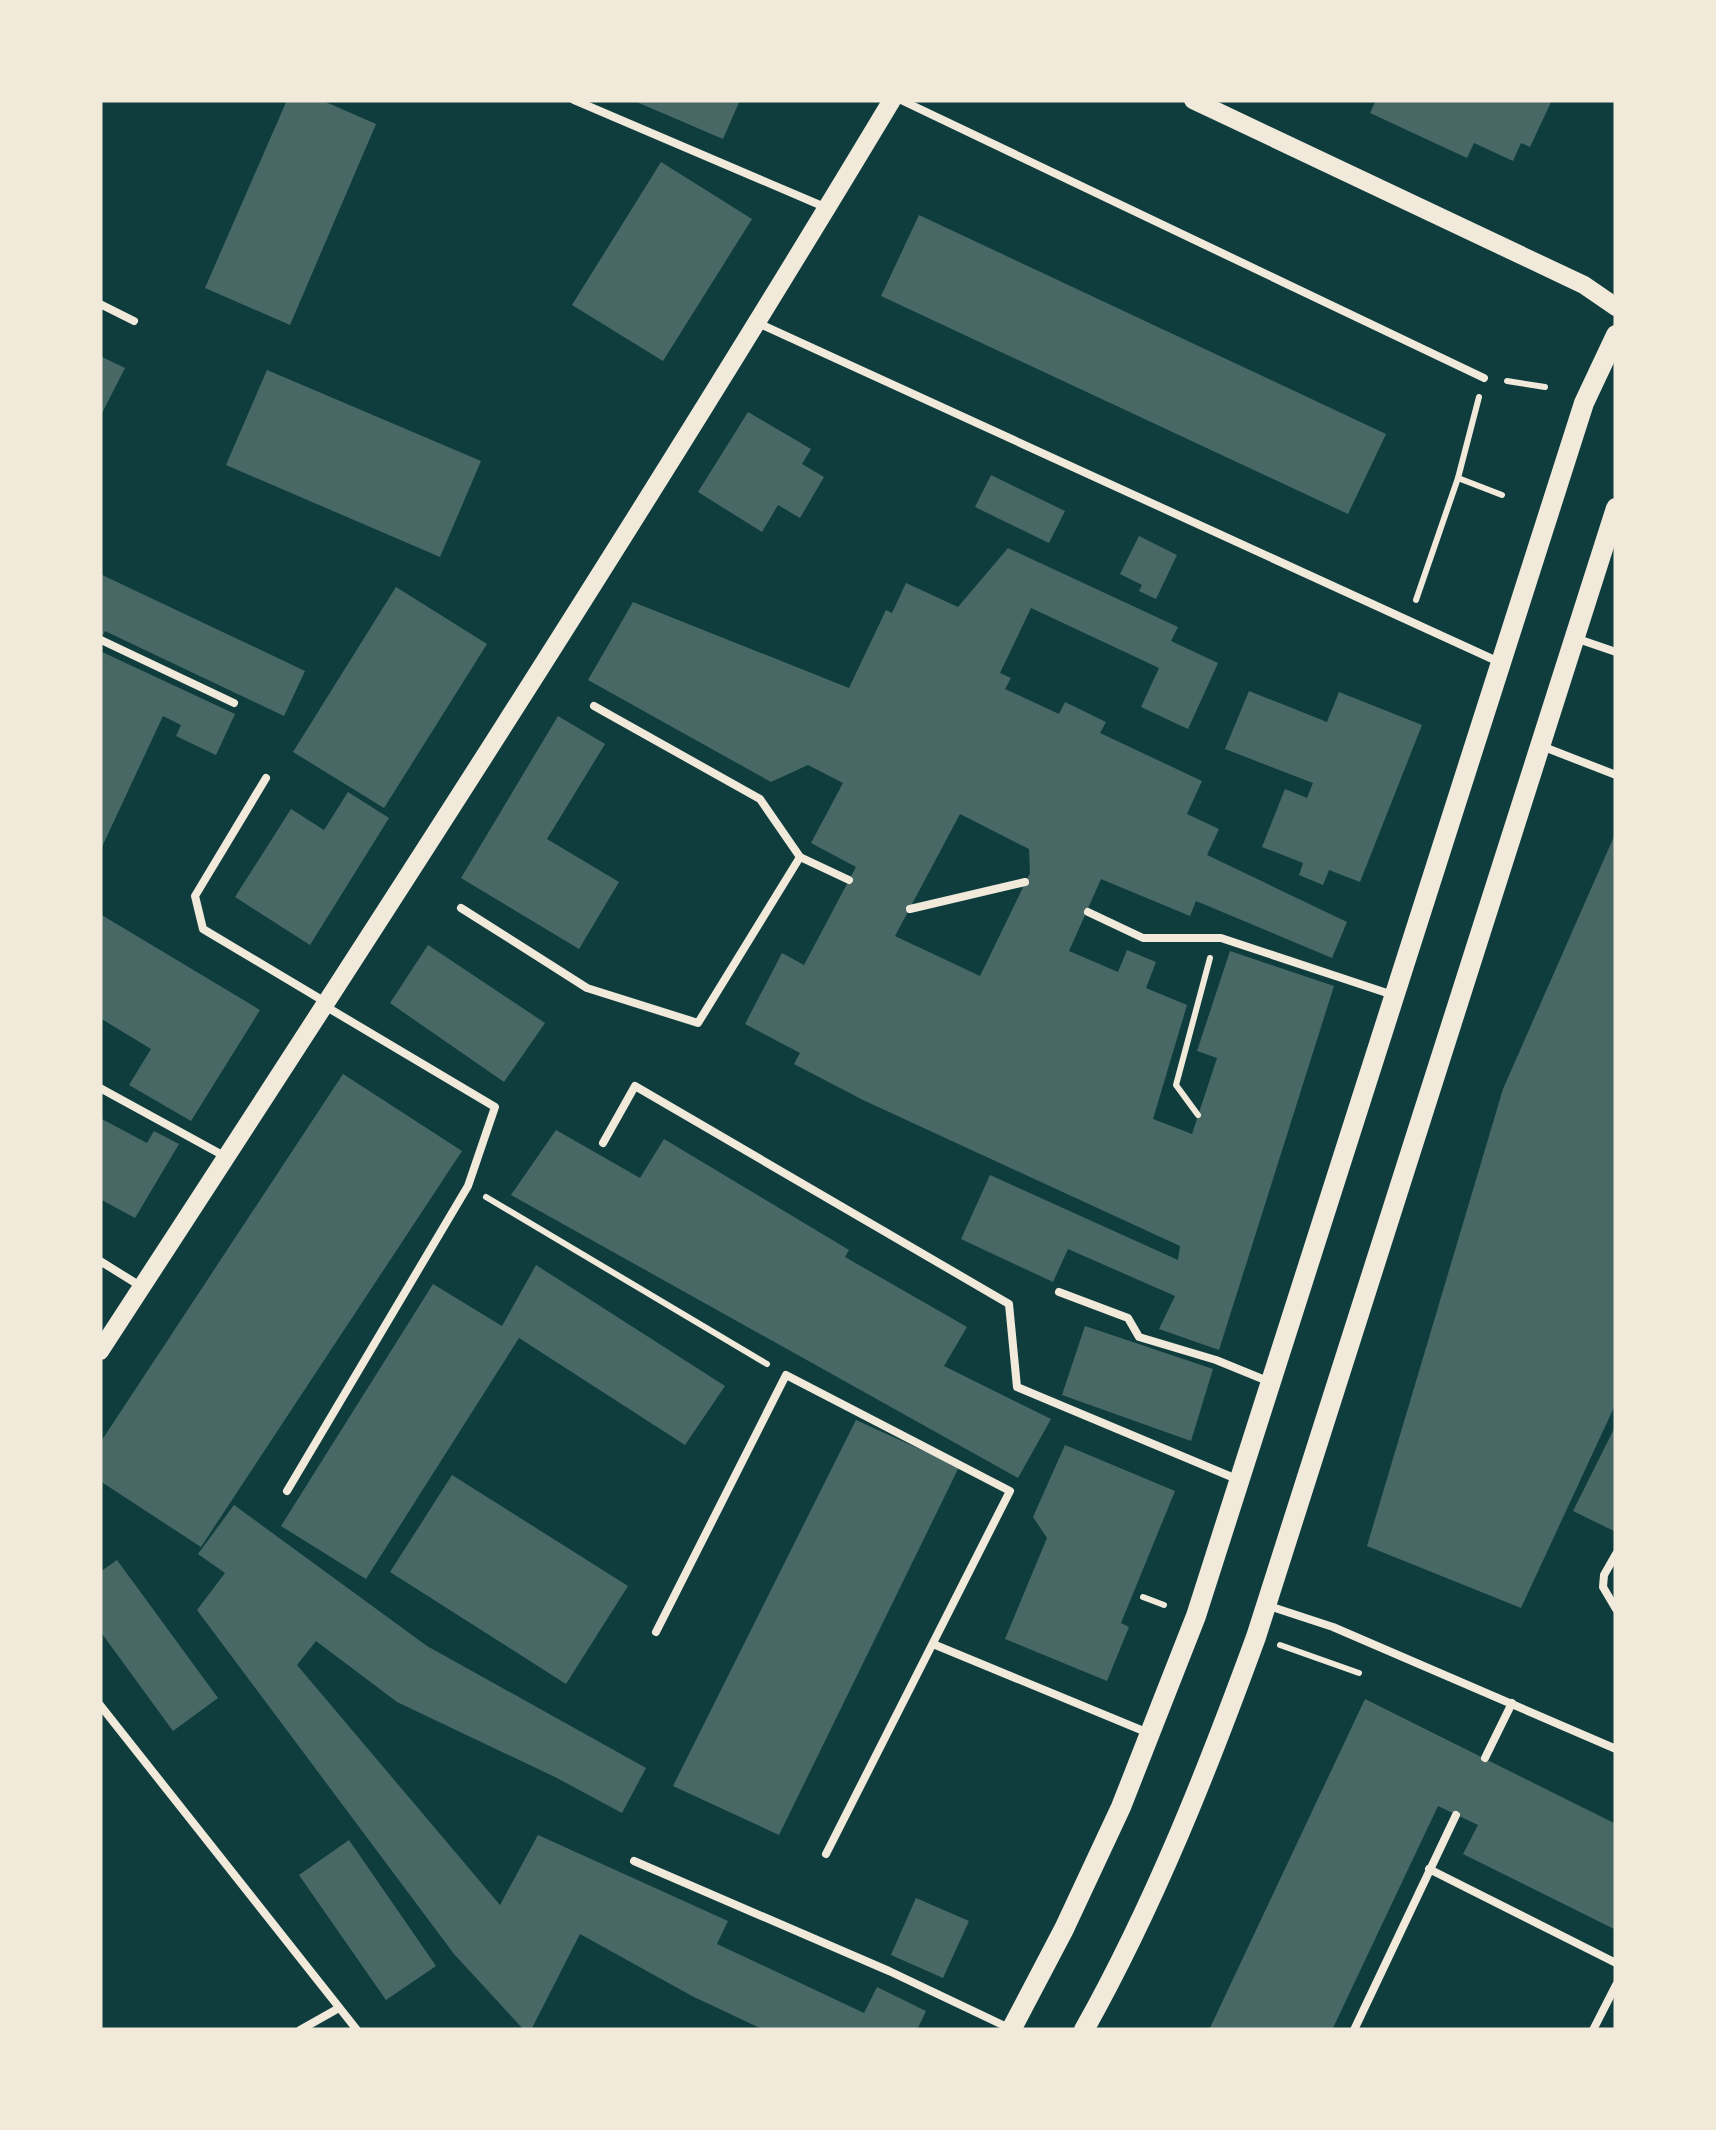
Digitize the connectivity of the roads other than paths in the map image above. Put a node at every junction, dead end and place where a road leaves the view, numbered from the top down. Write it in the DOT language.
graph roads {
  1 [pos="574,100"];
  2 [pos="892,100"];
  3 [pos="901,100"];
  4 [pos="1193,100"];
  5 [pos="827,208"];
  6 [pos="100,304"];
  7 [pos="1616,307"];
  8 [pos="134,321"];
  9 [pos="758,323"];
  10 [pos="1616,335"];
  11 [pos="1484,378"];
  12 [pos="1616,508"];
  13 [pos="1572,637"];
  14 [pos="100,640"];
  15 [pos="1616,652"];
  16 [pos="1502,664"];
  17 [pos="234,703"];
  18 [pos="594,706"];
  19 [pos="1540,745"];
  20 [pos="1616,774"];
  21 [pos="266,778"];
  22 [pos="800,857"];
  23 [pos="849,880"];
  24 [pos="1025,882"];
  25 [pos="461,908"];
  26 [pos="910,909"];
  27 [pos="1088,912"];
  28 [pos="1395,995"];
  29 [pos="326,1005"];
  30 [pos="100,1088"];
  31 [pos="602,1144"];
  32 [pos="226,1157"];
  33 [pos="100,1262"];
  34 [pos="142,1287"];
  35 [pos="1059,1292"];
  36 [pos="100,1352"];
  37 [pos="1270,1382"];
  38 [pos="1240,1480"];
  39 [pos="287,1491"];
  40 [pos="1616,1554"];
  41 [pos="1267,1606"];
  42 [pos="1616,1609"];
  43 [pos="656,1632"];
  44 [pos="933,1644"];
  45 [pos="1512,1703"];
  46 [pos="101,1708"];
  47 [pos="1150,1734"];
  48 [pos="1616,1749"];
  49 [pos="1485,1758"];
  50 [pos="1456,1815"];
  51 [pos="826,1854"];
  52 [pos="634,1860"];
  53 [pos="1429,1869"];
  54 [pos="1616,1963"];
  55 [pos="1616,1985"];
  56 [pos="339,2008"];
  57 [pos="300,2030"];
  58 [pos="357,2030"];
  59 [pos="1011,2030"];
  60 [pos="1084,2030"];
  61 [pos="1354,2030"];
  62 [pos="1593,2030"];
  1 -- 5 [label="lane"];
  2 -- 5 [label="street"];
  3 -- 11 [label="lane"];
  4 -- 7 [label="street"];
  5 -- 9 [label="street"];
  6 -- 8 [label="lane"];
  9 -- 16 [label="lane"];
  9 -- 29 [label="street"];
  10 -- 16 [label="main road"];
  12 -- 13 [label="main road"];
  13 -- 15 [label="lane"];
  13 -- 19 [label="main road"];
  14 -- 17 [label="lane"];
  16 -- 28 [label="main road"];
  18 -- 22 [label="lane"];
  19 -- 20 [label="lane"];
  19 -- 41 [label="main road"];
  21 -- 29 [label="lane"];
  22 -- 23 [label="lane"];
  22 -- 25 [label="lane"];
  24 -- 26 [label="lane"];
  27 -- 28 [label="lane"];
  28 -- 37 [label="main road"];
  29 -- 32 [label="street"];
  29 -- 39 [label="lane"];
  30 -- 32 [label="lane"];
  31 -- 38 [label="lane"];
  32 -- 34 [label="street"];
  33 -- 34 [label="lane"];
  34 -- 36 [label="street"];
  35 -- 37 [label="lane"];
  37 -- 38 [label="main road"];
  38 -- 47 [label="main road"];
  40 -- 42 [label="lane"];
  41 -- 45 [label="lane"];
  41 -- 60 [label="main road"];
  43 -- 44 [label="lane"];
  44 -- 47 [label="lane"];
  44 -- 51 [label="lane"];
  45 -- 48 [label="lane"];
  45 -- 49 [label="lane"];
  46 -- 56 [label="lane"];
  47 -- 59 [label="main road"];
  50 -- 53 [label="lane"];
  52 -- 59 [label="lane"];
  53 -- 54 [label="lane"];
  53 -- 61 [label="lane"];
  55 -- 62 [label="lane"];
  56 -- 57 [label="lane"];
  56 -- 58 [label="lane"];
}
